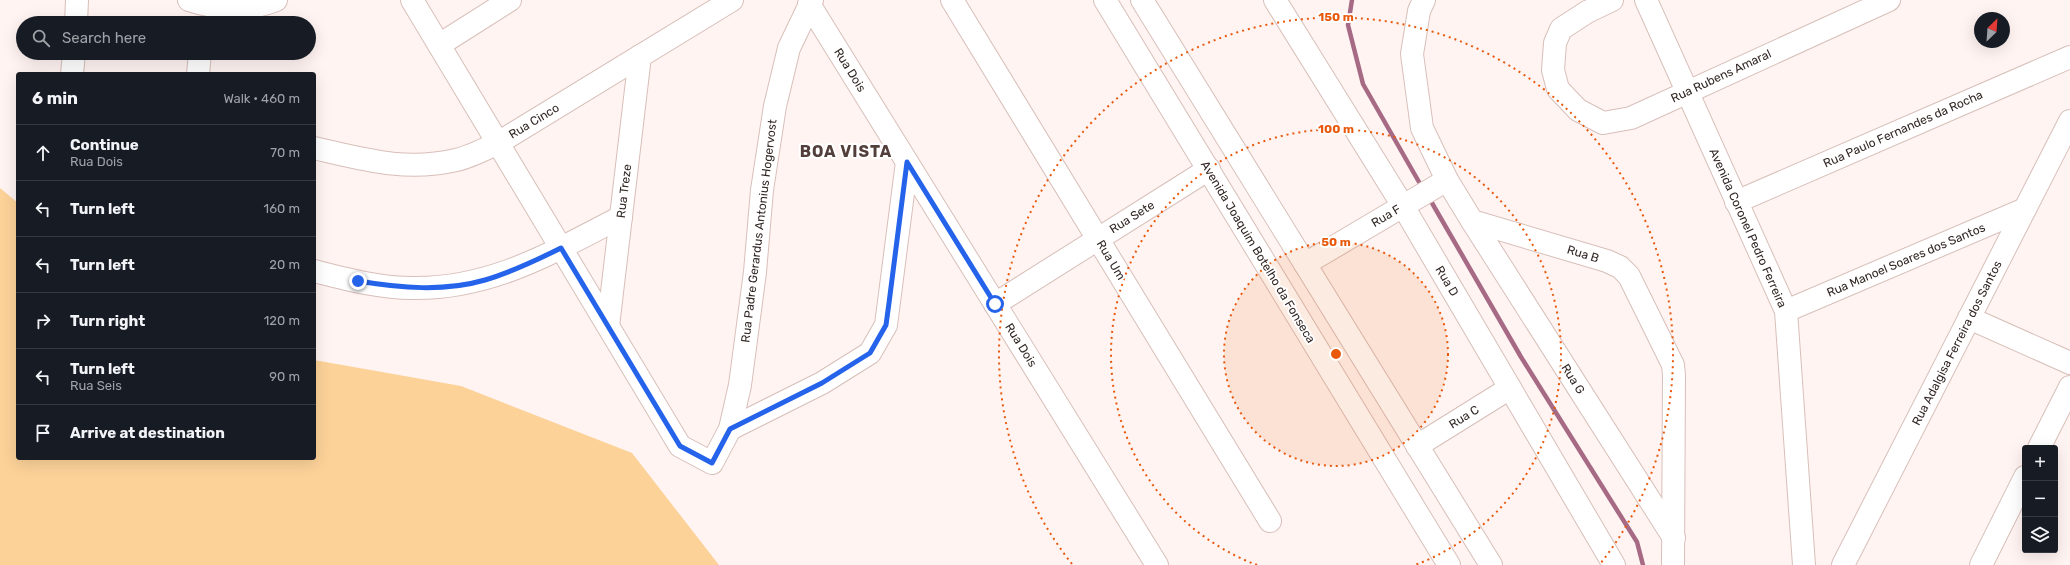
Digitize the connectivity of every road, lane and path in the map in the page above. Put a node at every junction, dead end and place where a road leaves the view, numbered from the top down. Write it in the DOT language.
graph roads {
  1 [pos="77,0"];
  2 [pos="276,0"];
  3 [pos="412,0"];
  4 [pos="510,0"];
  5 [pos="732,0"];
  6 [pos="952,0"];
  7 [pos="1105,0"];
  8 [pos="1142,0"];
  9 [pos="1275,0"];
  10 [pos="1424,0"];
  11 [pos="1612,0"];
  12 [pos="1646,0"];
  13 [pos="1889,0"];
  14 [pos="810,2"];
  15 [pos="199,9"];
  16 [pos="76,16"];
  17 [pos="439,45"];
  18 [pos="640,56"];
  19 [pos="2070,57"];
  20 [pos="73,60"];
  21 [pos="199,60"];
  22 [pos="72,72"];
  23 [pos="198,72"];
  24 [pos="1687,91"];
  25 [pos="2070,121"];
  26 [pos="498,143"];
  27 [pos="316,148"];
  28 [pos="907,162"];
  29 [pos="1209,169"];
  30 [pos="1447,180"];
  31 [pos="1736,202"];
  32 [pos="1403,206"];
  33 [pos="2025,209"];
  34 [pos="621,217"];
  35 [pos="1472,220"];
  36 [pos="1098,239"];
  37 [pos="561,248"];
  38 [pos="1305,264"];
  39 [pos="316,271"];
  40 [pos="995,304"];
  41 [pos="1786,311"];
  42 [pos="1969,318"];
  43 [pos="608,326"];
  44 [pos="2070,363"];
  45 [pos="2070,387"];
  46 [pos="1510,388"];
  47 [pos="730,429"];
  48 [pos="2041,445"];
  49 [pos="1418,446"];
  50 [pos="2023,481"];
  51 [pos="1270,521"];
  52 [pos="1674,538"];
  53 [pos="1157,565"];
  54 [pos="1449,565"];
  55 [pos="1491,565"];
  56 [pos="1614,565"];
  57 [pos="1673,565"];
  58 [pos="1804,565"];
  59 [pos="1843,565"];
  60 [pos="1981,565"];
  1 -- 16 [label="street"];
  2 -- 15 [label="street"];
  3 -- 17 [label="street"];
  4 -- 17 [label="street"];
  5 -- 18 [label="street, Rua Cinco"];
  6 -- 36 [label="street, Rua Um"];
  7 -- 29 [label="street, Avenida Joaquim Botelho da Fonseca"];
  8 -- 38 [label="street"];
  9 -- 32 [label="street, Rua D"];
  10 -- 30 [label="street"];
  11 -- 24 [label="street, Rua Rubens Amaral"];
  12 -- 24 [label="street, Avenida Coronel Pedro Ferreira"];
  13 -- 24 [label="street, Rua Rubens Amaral"];
  14 -- 28 [label="street, Rua Dois"];
  14 -- 47 [label="street, Rua Padre Gerardus Antonius Hogervost"];
  17 -- 26 [label="street"];
  18 -- 26 [label="street, Rua Cinco"];
  18 -- 34 [label="street, Rua Treze"];
  19 -- 31 [label="street, Rua Paulo Fernandes da Rocha"];
  20 -- 22 [label="street"];
  21 -- 23 [label="street"];
  24 -- 31 [label="street, Avenida Coronel Pedro Ferreira"];
  25 -- 33 [label="street, Rua Adalgisa Ferreira dos Santos"];
  26 -- 27 [label="street, Rua Cinco"];
  26 -- 37 [label="street"];
  28 -- 40 [label="street, Rua Dois"];
  28 -- 47 [label="street"];
  29 -- 36 [label="street, Rua Sete"];
  29 -- 54 [label="street, Avenida Joaquim Botelho da Fonseca"];
  30 -- 32 [label="street, Rua F"];
  30 -- 35 [label="street"];
  31 -- 41 [label="street, Avenida Coronel Pedro Ferreira"];
  32 -- 38 [label="street, Rua F"];
  32 -- 46 [label="street, Rua D"];
  33 -- 41 [label="street, Rua Manoel Soares dos Santos"];
  33 -- 42 [label="street, Rua Adalgisa Ferreira dos Santos"];
  34 -- 37 [label="street"];
  34 -- 43 [label="street, Rua Treze"];
  35 -- 52 [label="street, Rua G"];
  35 -- 52 [label="street, Rua B"];
  36 -- 40 [label="street, Rua Sete"];
  36 -- 51 [label="street, Rua Um"];
  37 -- 39 [label="street"];
  37 -- 43 [label="street"];
  38 -- 49 [label="street"];
  40 -- 53 [label="street, Rua Dois"];
  41 -- 58 [label="street, Avenida Coronel Pedro Ferreira"];
  42 -- 44 [label="street"];
  42 -- 59 [label="street, Rua Adalgisa Ferreira dos Santos"];
  43 -- 47 [label="street, Rua Padre Gerardus Antonius Hogervost"];
  45 -- 48 [label="street"];
  46 -- 49 [label="street, Rua C"];
  46 -- 56 [label="street, Rua D"];
  49 -- 55 [label="street"];
  50 -- 60 [label="street"];
  52 -- 57 [label="street, Rua B"];
}
